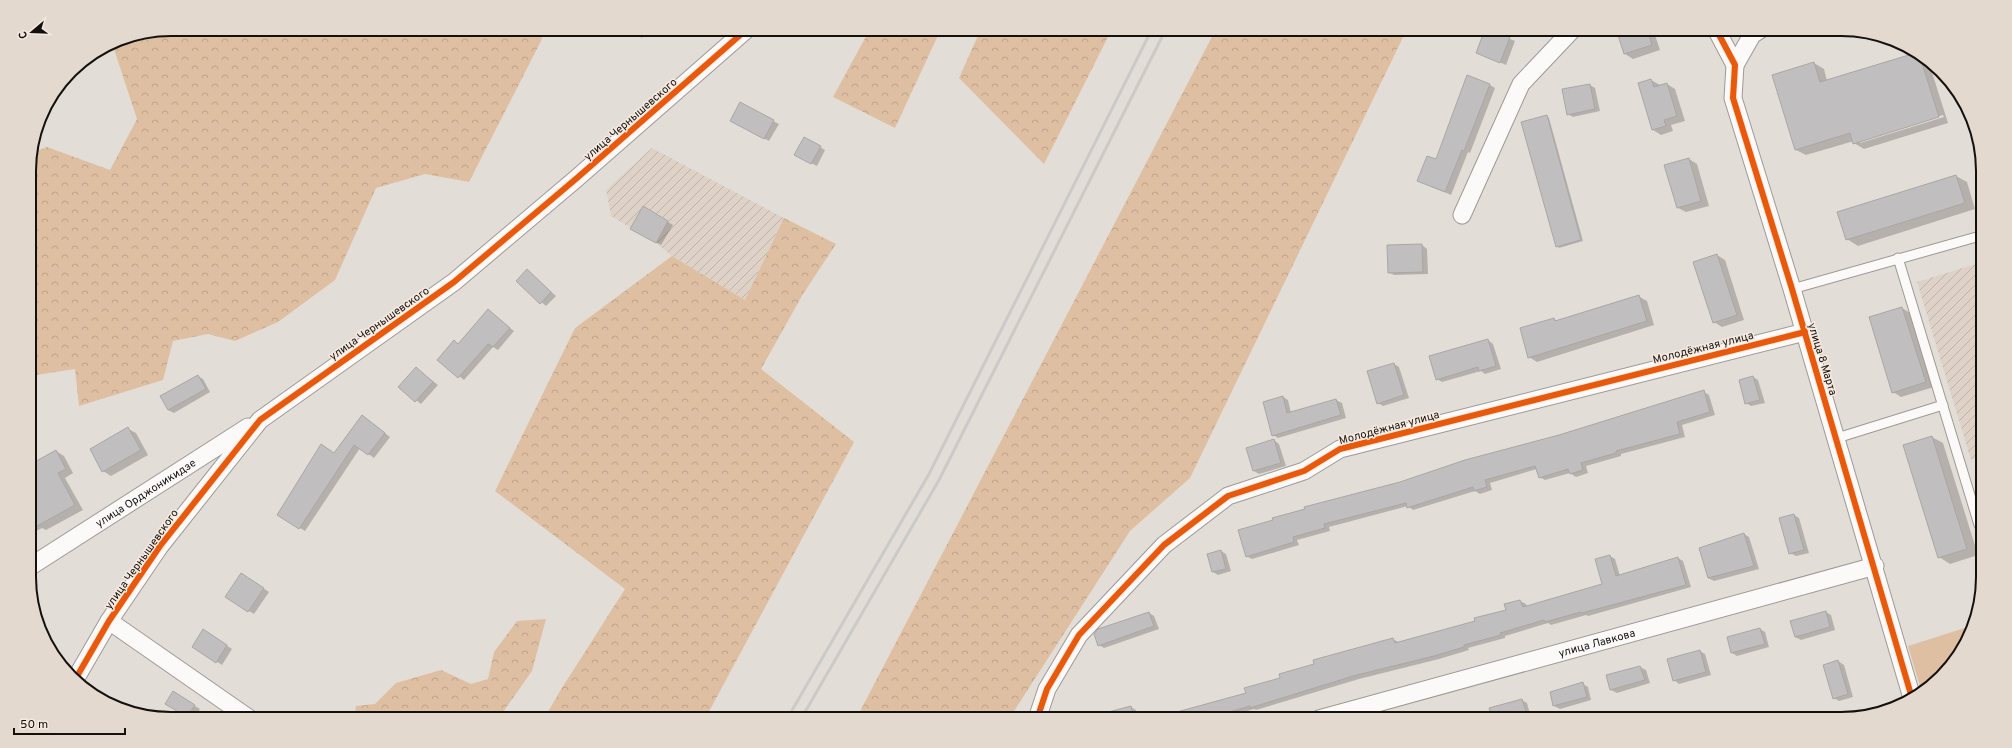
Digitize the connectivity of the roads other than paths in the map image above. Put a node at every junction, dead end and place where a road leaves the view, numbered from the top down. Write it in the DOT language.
graph roads {
  1 [pos="739,36"];
  2 [pos="1566,36"];
  3 [pos="1720,36"];
  4 [pos="1751,36"];
  5 [pos="1735,65"];
  6 [pos="1462,215"];
  7 [pos="1976,237"];
  8 [pos="1898,258"];
  9 [pos="1792,289"];
  10 [pos="1805,332"];
  11 [pos="1942,405"];
  12 [pos="260,420"];
  13 [pos="1837,438"];
  14 [pos="1976,515"];
  15 [pos="36,563"];
  16 [pos="1875,566"];
  17 [pos="110,621"];
  18 [pos="78,674"];
  19 [pos="1910,692"];
  20 [pos="240,712"];
  21 [pos="1039,712"];
  22 [pos="1352,712"];
  1 -- 12 [label="street, улица Чернышевского"];
  2 -- 6 [label="street"];
  3 -- 5 [label="street"];
  4 -- 5 [label="street"];
  5 -- 9 [label="street, улица 8 Марта"];
  7 -- 8 [label="lane"];
  8 -- 9 [label="lane"];
  8 -- 11 [label="lane"];
  9 -- 10 [label="street, улица 8 Марта"];
  10 -- 13 [label="street, улица 8 Марта"];
  10 -- 21 [label="street, Молодёжная улица"];
  11 -- 13 [label="lane"];
  11 -- 14 [label="lane"];
  12 -- 15 [label="street, улица Орджоникидзе"];
  12 -- 17 [label="street, улица Чернышевского"];
  13 -- 16 [label="street, улица 8 Марта"];
  16 -- 19 [label="street, улица 8 Марта"];
  16 -- 22 [label="street, улица Лавкова"];
  17 -- 18 [label="street, улица Чернышевского"];
  17 -- 20 [label="street"];
}
